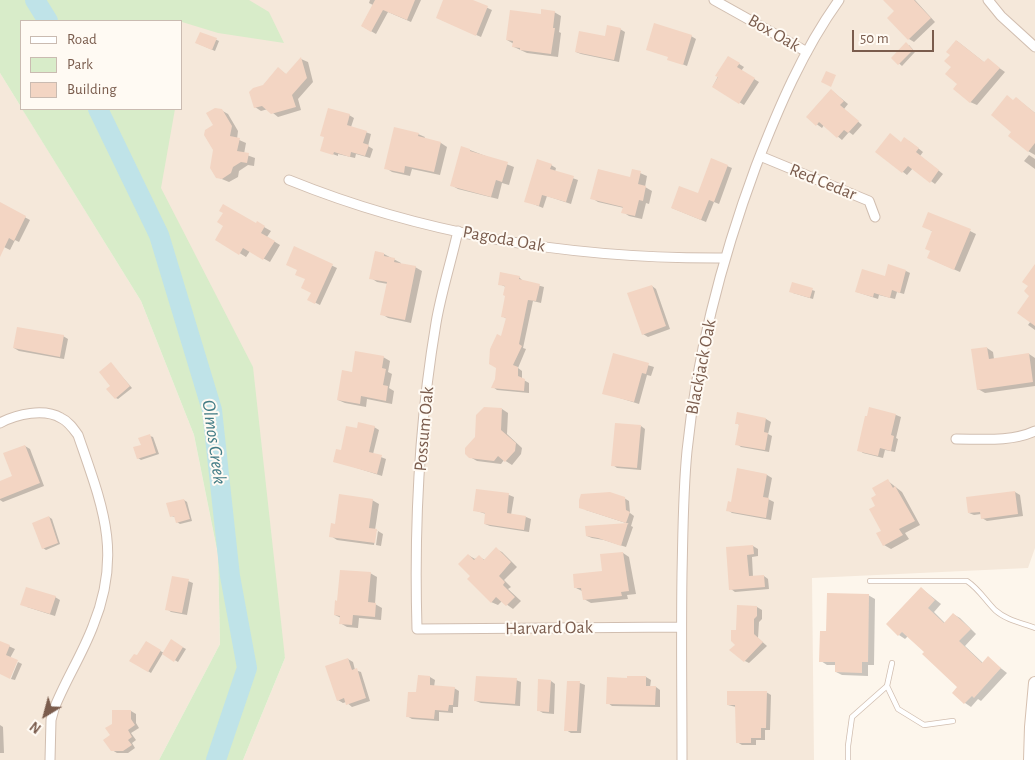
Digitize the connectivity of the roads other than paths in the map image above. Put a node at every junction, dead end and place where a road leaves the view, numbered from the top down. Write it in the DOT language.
graph roads {
  1 [pos="714,0"];
  2 [pos="839,0"];
  3 [pos="988,0"];
  4 [pos="1035,47"];
  5 [pos="807,52"];
  6 [pos="760,156"];
  7 [pos="289,180"];
  8 [pos="875,217"];
  9 [pos="458,231"];
  10 [pos="725,258"];
  11 [pos="0,423"];
  12 [pos="1035,430"];
  13 [pos="956,439"];
  14 [pos="870,581"];
  15 [pos="682,627"];
  16 [pos="1035,628"];
  17 [pos="417,629"];
  18 [pos="892,663"];
  19 [pos="1035,683"];
  20 [pos="887,686"];
  21 [pos="953,721"];
  22 [pos="50,760"];
  23 [pos="682,760"];
  24 [pos="848,760"];
  25 [pos="1030,760"];
  1 -- 5 [label="street, Box Oak"];
  2 -- 5 [label="street, Blackjack Oak"];
  3 -- 4 [label="street"];
  5 -- 6 [label="street, Blackjack Oak"];
  6 -- 8 [label="street, Red Cedar"];
  6 -- 10 [label="street, Blackjack Oak"];
  7 -- 9 [label="street, Pagoda Oak"];
  9 -- 10 [label="street, Pagoda Oak"];
  9 -- 17 [label="street, Possum Oak"];
  10 -- 15 [label="street, Blackjack Oak"];
  11 -- 22 [label="street"];
  12 -- 13 [label="street"];
  14 -- 16 [label="lane"];
  15 -- 17 [label="street, Harvard Oak"];
  15 -- 23 [label="street, Blackjack Oak"];
  18 -- 20 [label="lane"];
  19 -- 25 [label="main road"];
  20 -- 21 [label="lane"];
  20 -- 24 [label="lane"];
}
